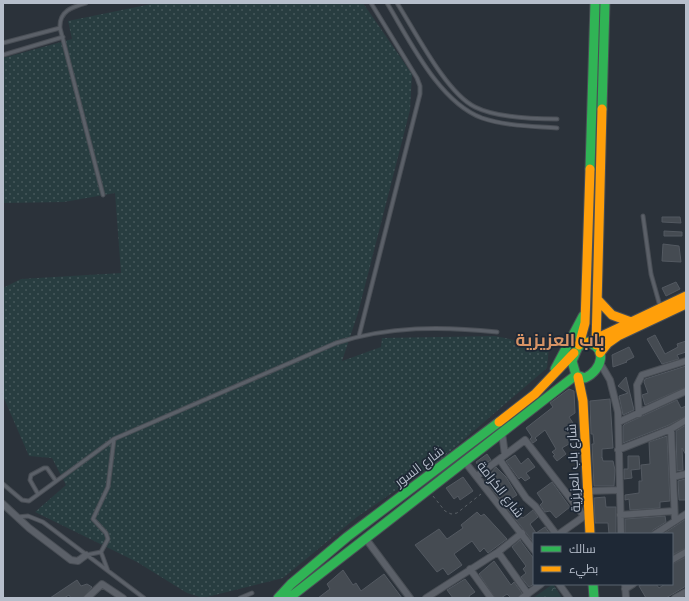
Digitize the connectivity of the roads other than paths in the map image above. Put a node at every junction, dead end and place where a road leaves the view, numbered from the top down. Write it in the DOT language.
graph roads {
  1 [pos="86,3"];
  2 [pos="371,3"];
  3 [pos="387,3"];
  4 [pos="397,3"];
  5 [pos="596,3"];
  6 [pos="604,3"];
  7 [pos="60,28"];
  8 [pos="63,37"];
  9 [pos="3,43"];
  10 [pos="3,55"];
  11 [pos="461,98"];
  12 [pos="456,103"];
  13 [pos="551,119"];
  14 [pos="556,119"];
  15 [pos="550,128"];
  16 [pos="557,128"];
  17 [pos="103,195"];
  18 [pos="643,216"];
  19 [pos="686,296"];
  20 [pos="598,300"];
  21 [pos="686,304"];
  22 [pos="661,308"];
  23 [pos="586,310"];
  24 [pos="631,322"];
  25 [pos="497,332"];
  26 [pos="359,336"];
  27 [pos="580,345"];
  28 [pos="595,345"];
  29 [pos="574,353"];
  30 [pos="686,361"];
  31 [pos="600,363"];
  32 [pos="577,376"];
  33 [pos="590,377"];
  34 [pos="550,378"];
  35 [pos="686,391"];
  36 [pos="583,401"];
  37 [pos="639,414"];
  38 [pos="686,420"];
  39 [pos="619,422"];
  40 [pos="670,429"];
  41 [pos="502,433"];
  42 [pos="114,439"];
  43 [pos="618,450"];
  44 [pos="503,458"];
  45 [pos="465,462"];
  46 [pos="686,474"];
  47 [pos="477,476"];
  48 [pos="673,477"];
  49 [pos="56,481"];
  50 [pos="3,484"];
  51 [pos="620,490"];
  52 [pos="588,491"];
  53 [pos="38,494"];
  54 [pos="3,504"];
  55 [pos="674,511"];
  56 [pos="686,514"];
  57 [pos="586,515"];
  58 [pos="620,516"];
  59 [pos="16,517"];
  60 [pos="676,521"];
  61 [pos="522,533"];
  62 [pos="557,533"];
  63 [pos="559,533"];
  64 [pos="590,533"];
  65 [pos="621,533"];
  66 [pos="657,533"];
  67 [pos="366,539"];
  68 [pos="533,549"];
  69 [pos="101,552"];
  70 [pos="498,552"];
  71 [pos="686,552"];
  72 [pos="86,555"];
  73 [pos="673,559"];
  74 [pos="470,569"];
  75 [pos="109,572"];
  76 [pos="540,585"];
  77 [pos="560,585"];
  78 [pos="593,585"];
  79 [pos="625,586"];
  80 [pos="686,592"];
  81 [pos="252,593"];
  82 [pos="528,594"];
  83 [pos="86,598"];
  84 [pos="123,598"];
  85 [pos="144,598"];
  86 [pos="240,598"];
  87 [pos="278,598"];
  88 [pos="289,598"];
  89 [pos="410,598"];
  90 [pos="426,598"];
  91 [pos="491,598"];
  92 [pos="522,598"];
  93 [pos="569,598"];
  94 [pos="594,598"];
  95 [pos="626,598"];
  96 [pos="675,598"];
  1 -- 7 [label="lane"];
  2 -- 26 [label="lane"];
  3 -- 12 [label="lane"];
  4 -- 11 [label="lane"];
  5 -- 23 [label="main road"];
  6 -- 20 [label="main road"];
  7 -- 8 [label="lane"];
  7 -- 9 [label="lane"];
  8 -- 10 [label="lane"];
  8 -- 17 [label="lane"];
  11 -- 12 [label="lane"];
  11 -- 13 [label="lane"];
  12 -- 15 [label="lane"];
  13 -- 14 [label="lane"];
  13 -- 15 [label="lane"];
  15 -- 16 [label="lane"];
  18 -- 22 [label="lane"];
  19 -- 22 [label="main road"];
  20 -- 24 [label="main road"];
  20 -- 28 [label="main road"];
  21 -- 28 [label="main road"];
  22 -- 24 [label="main road"];
  23 -- 27 [label="main road"];
  23 -- 34 [label="main road"];
  24 -- 28 [label="main road"];
  25 -- 26 [label="lane"];
  26 -- 42 [label="lane"];
  27 -- 28 [label="main road"];
  27 -- 29 [label="main road"];
  28 -- 31 [label="main road"];
  29 -- 32 [label="main road"];
  29 -- 34 [label="main road, شارع السور"];
  30 -- 37 [label="street"];
  31 -- 33 [label="main road"];
  31 -- 39 [label="street"];
  32 -- 33 [label="main road"];
  32 -- 36 [label="main road, شارع باب العزيزية"];
  32 -- 41 [label="main road, شارع السور"];
  33 -- 36 [label="main road, شارع باب العزيزية"];
  34 -- 87 [label="main road, شارع السور"];
  35 -- 37 [label="street"];
  36 -- 52 [label="main road, شارع باب العزيزية"];
  37 -- 39 [label="street"];
  38 -- 40 [label="street"];
  39 -- 43 [label="street"];
  40 -- 43 [label="street"];
  40 -- 48 [label="street"];
  41 -- 44 [label="street"];
  41 -- 45 [label="main road, شارع السور"];
  42 -- 49 [label="lane"];
  42 -- 69 [label="lane"];
  43 -- 51 [label="street"];
  44 -- 47 [label="street"];
  44 -- 57 [label="street"];
  44 -- 62 [label="street"];
  45 -- 47 [label="street, شارع الكرامة"];
  45 -- 67 [label="main road, شارع السور"];
  46 -- 48 [label="street"];
  47 -- 61 [label="street, شارع الكرامة"];
  48 -- 55 [label="street"];
  49 -- 53 [label="lane"];
  49 -- 53 [label="lane"];
  50 -- 53 [label="lane"];
  51 -- 52 [label="street"];
  51 -- 58 [label="street"];
  52 -- 57 [label="main road, شارع باب العزيزية"];
  54 -- 59 [label="street"];
  55 -- 58 [label="street"];
  55 -- 60 [label="street"];
  56 -- 60 [label="street"];
  57 -- 63 [label="street"];
  57 -- 64 [label="main road, شارع باب العزيزية"];
  58 -- 65 [label="street"];
  59 -- 72 [label="lane"];
  59 -- 72 [label="street"];
  60 -- 66 [label="street"];
  61 -- 68 [label="street, شارع الكرامة"];
  61 -- 70 [label="street"];
  67 -- 88 [label="main road, شارع السور"];
  67 -- 89 [label="street"];
  69 -- 72 [label="lane"];
  69 -- 75 [label="lane"];
  70 -- 74 [label="street"];
  70 -- 82 [label="street"];
  71 -- 73 [label="street"];
  72 -- 75 [label="lane"];
  74 -- 90 [label="street"];
  74 -- 91 [label="street"];
  75 -- 85 [label="lane"];
  76 -- 82 [label="street"];
  77 -- 93 [label="street"];
  78 -- 94 [label="main road"];
  79 -- 95 [label="street"];
  80 -- 96 [label="street"];
  81 -- 86 [label="lane"];
  82 -- 92 [label="street"];
  83 -- 84 [label="street"];
}
